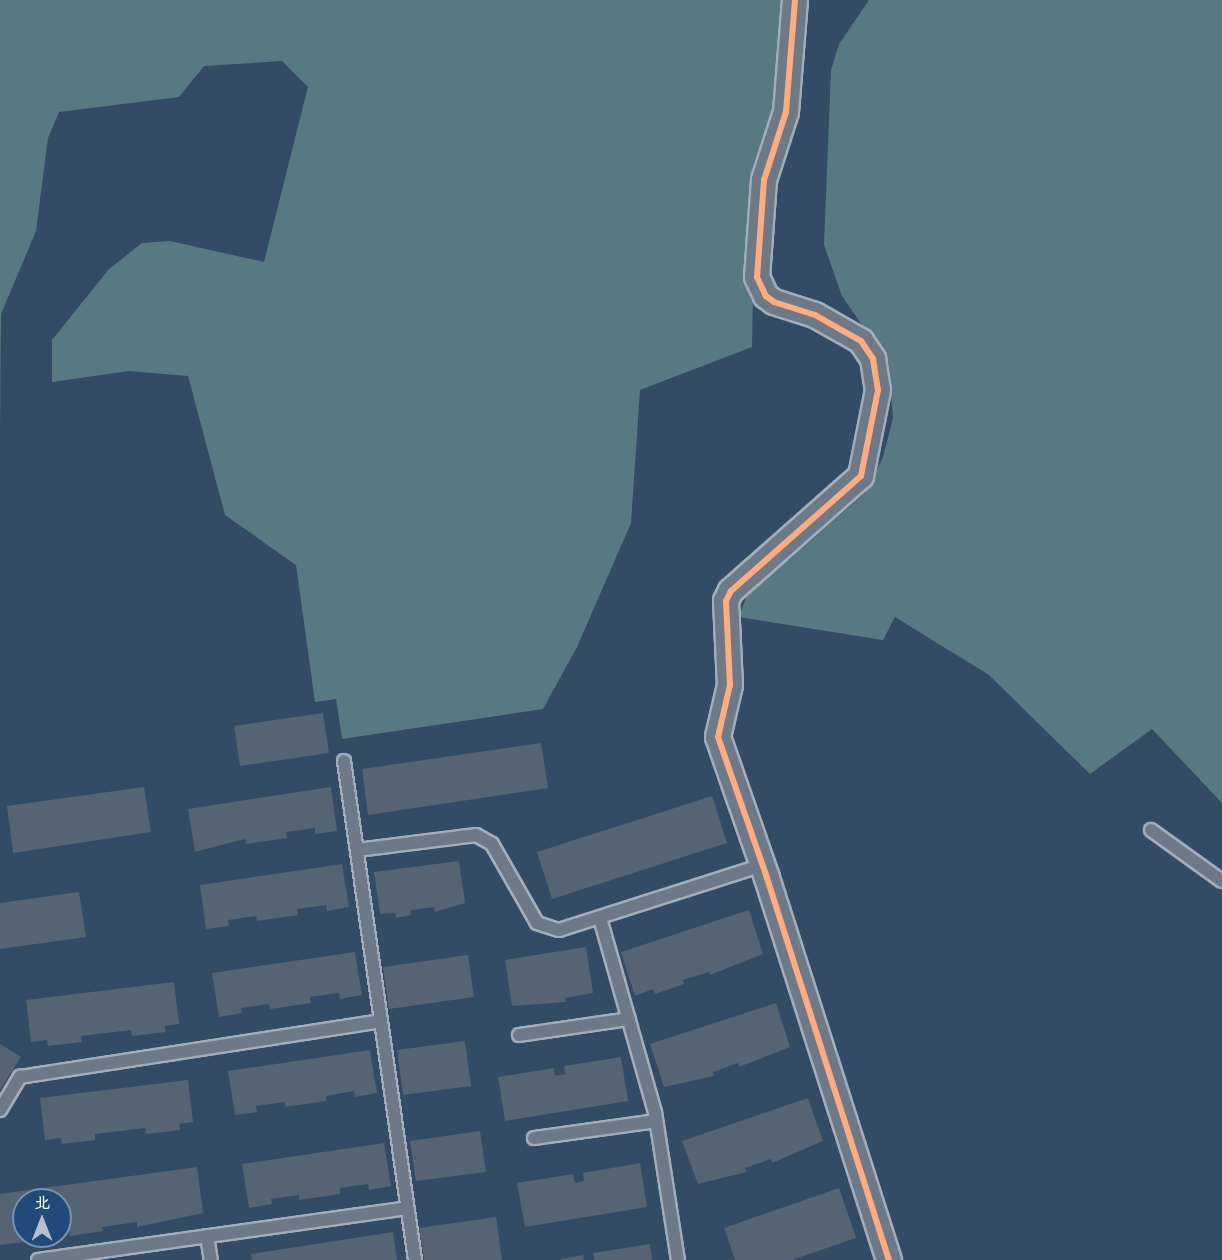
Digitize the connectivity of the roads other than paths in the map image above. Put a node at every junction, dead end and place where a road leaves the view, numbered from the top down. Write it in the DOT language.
graph roads {
  1 [pos="795,0"];
  2 [pos="344,761"];
  3 [pos="1151,830"];
  4 [pos="357,850"];
  5 [pos="763,865"];
  6 [pos="1222,881"];
  7 [pos="600,918"];
  8 [pos="629,1019"];
  9 [pos="381,1021"];
  10 [pos="519,1035"];
  11 [pos="0,1110"];
  12 [pos="656,1121"];
  13 [pos="534,1138"];
  14 [pos="407,1208"];
  15 [pos="207,1236"];
  16 [pos="38,1260"];
  17 [pos="211,1260"];
  18 [pos="415,1260"];
  19 [pos="678,1260"];
  20 [pos="889,1260"];
  1 -- 5 [label="street"];
  2 -- 4 [label="lane"];
  3 -- 6 [label="lane"];
  4 -- 7 [label="lane"];
  4 -- 9 [label="lane"];
  5 -- 7 [label="lane"];
  5 -- 20 [label="street"];
  7 -- 8 [label="lane"];
  8 -- 10 [label="lane"];
  8 -- 12 [label="lane"];
  9 -- 11 [label="lane"];
  9 -- 14 [label="lane"];
  12 -- 13 [label="lane"];
  12 -- 19 [label="lane"];
  14 -- 15 [label="lane"];
  14 -- 18 [label="lane"];
  15 -- 16 [label="lane"];
  15 -- 17 [label="lane"];
}
